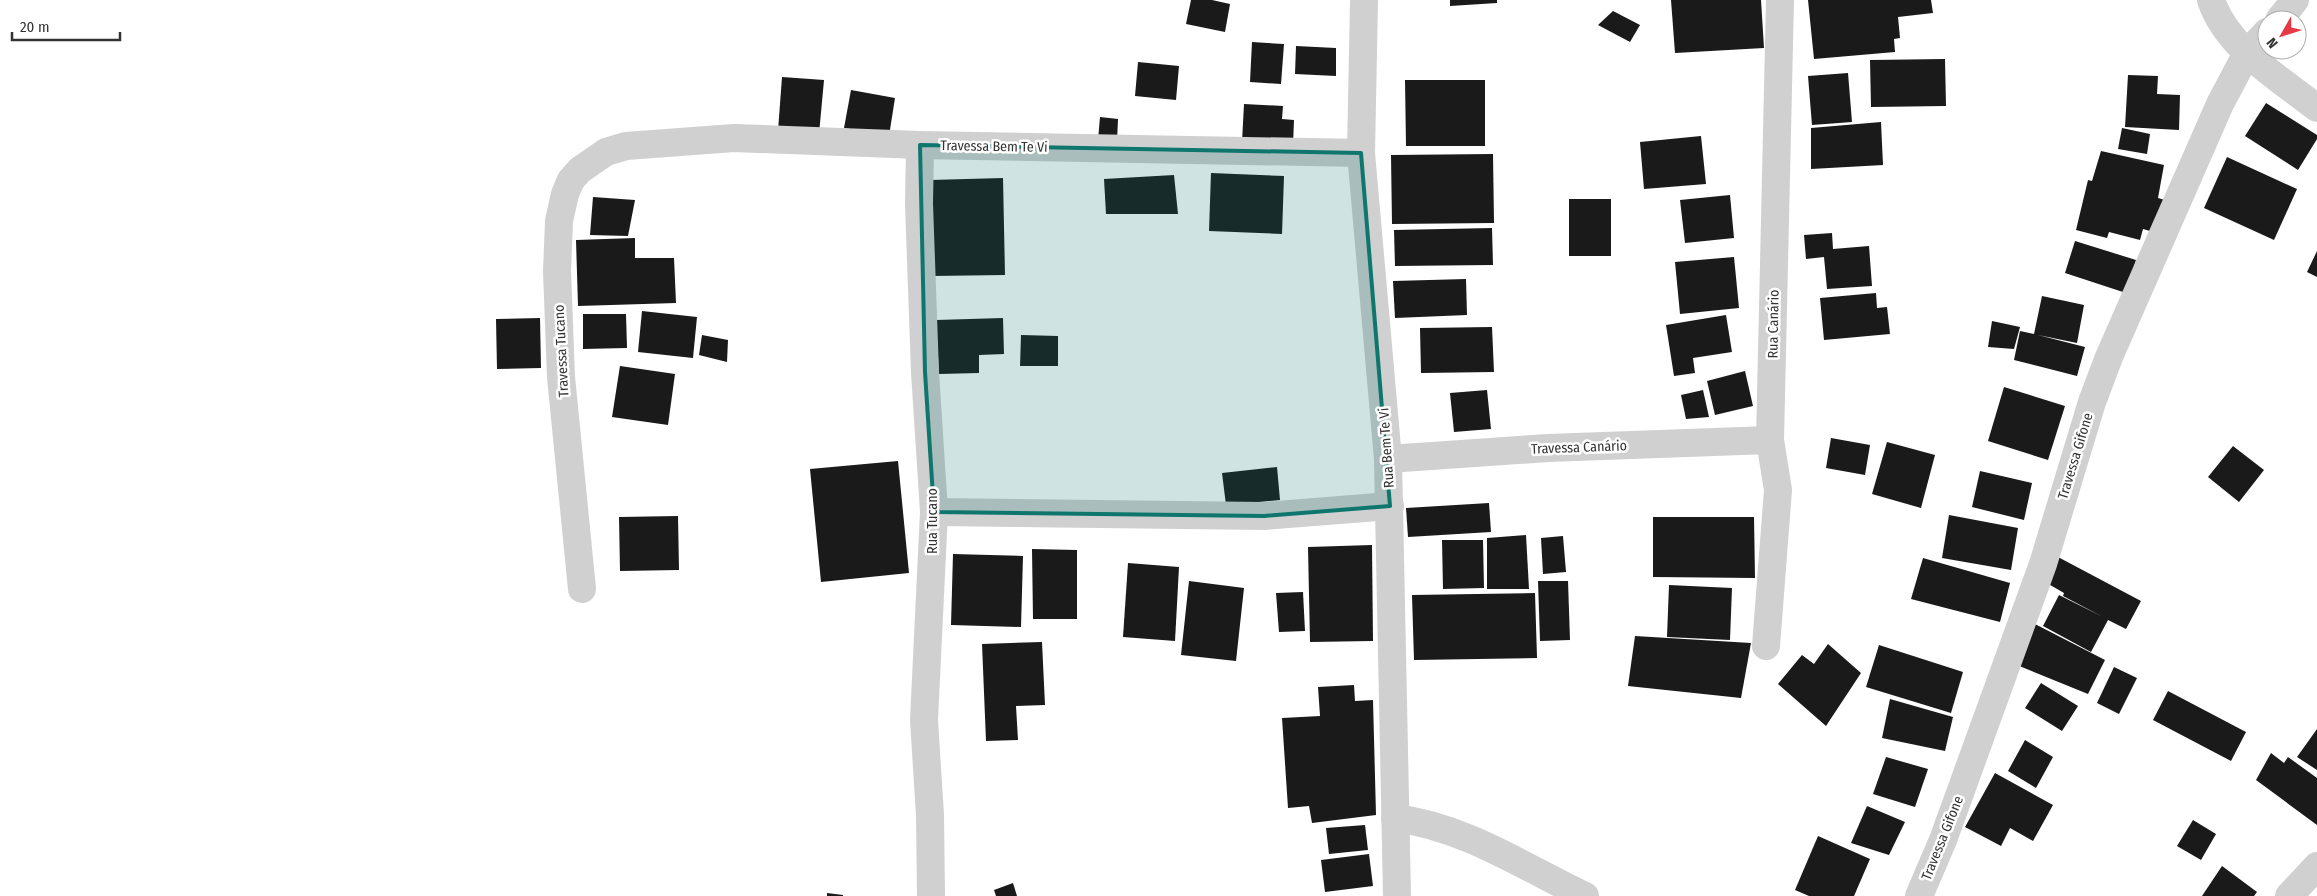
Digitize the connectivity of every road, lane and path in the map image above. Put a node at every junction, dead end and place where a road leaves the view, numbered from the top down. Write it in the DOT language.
graph roads {
  1 [pos="1364,0"];
  2 [pos="1780,0"];
  3 [pos="2211,0"];
  4 [pos="2295,0"];
  5 [pos="2287,10"];
  6 [pos="2257,42"];
  7 [pos="2247,53"];
  8 [pos="2317,108"];
  9 [pos="920,145"];
  10 [pos="626,146"];
  11 [pos="1361,153"];
  12 [pos="1770,440"];
  13 [pos="1388,459"];
  14 [pos="1390,506"];
  15 [pos="934,512"];
  16 [pos="582,589"];
  17 [pos="1766,646"];
  18 [pos="1395,818"];
  19 [pos="2317,866"];
  20 [pos="931,896"];
  21 [pos="1397,896"];
  22 [pos="1585,896"];
  23 [pos="1919,896"];
  24 [pos="2289,896"];
  1 -- 11 [label="street, Rua Bem Te Vi"];
  2 -- 12 [label="street, Rua Canário"];
  3 -- 7 [label="street"];
  4 -- 5 [label="street"];
  6 -- 7 [label="street, Travessa Gifone"];
  7 -- 8 [label="street"];
  7 -- 23 [label="street, Travessa Gifone"];
  9 -- 10 [label="street, Travessa Bem Te Vi"];
  9 -- 11 [label="street, Travessa Bem Te Vi"];
  9 -- 15 [label="street, Rua Tucano"];
  10 -- 16 [label="street, Travessa Tucano"];
  11 -- 13 [label="street, Rua Bem Te Vi"];
  12 -- 13 [label="street, Travessa Canário"];
  12 -- 17 [label="street, Rua Canário"];
  13 -- 14 [label="street, Rua Bem Te Vi"];
  14 -- 15 [label="street"];
  14 -- 18 [label="street, Rua Bem Te Vi"];
  15 -- 20 [label="street, Rua Tucano"];
  18 -- 21 [label="street, Rua Bem Te Vi"];
  18 -- 22 [label="street"];
  19 -- 24 [label="street"];
}
